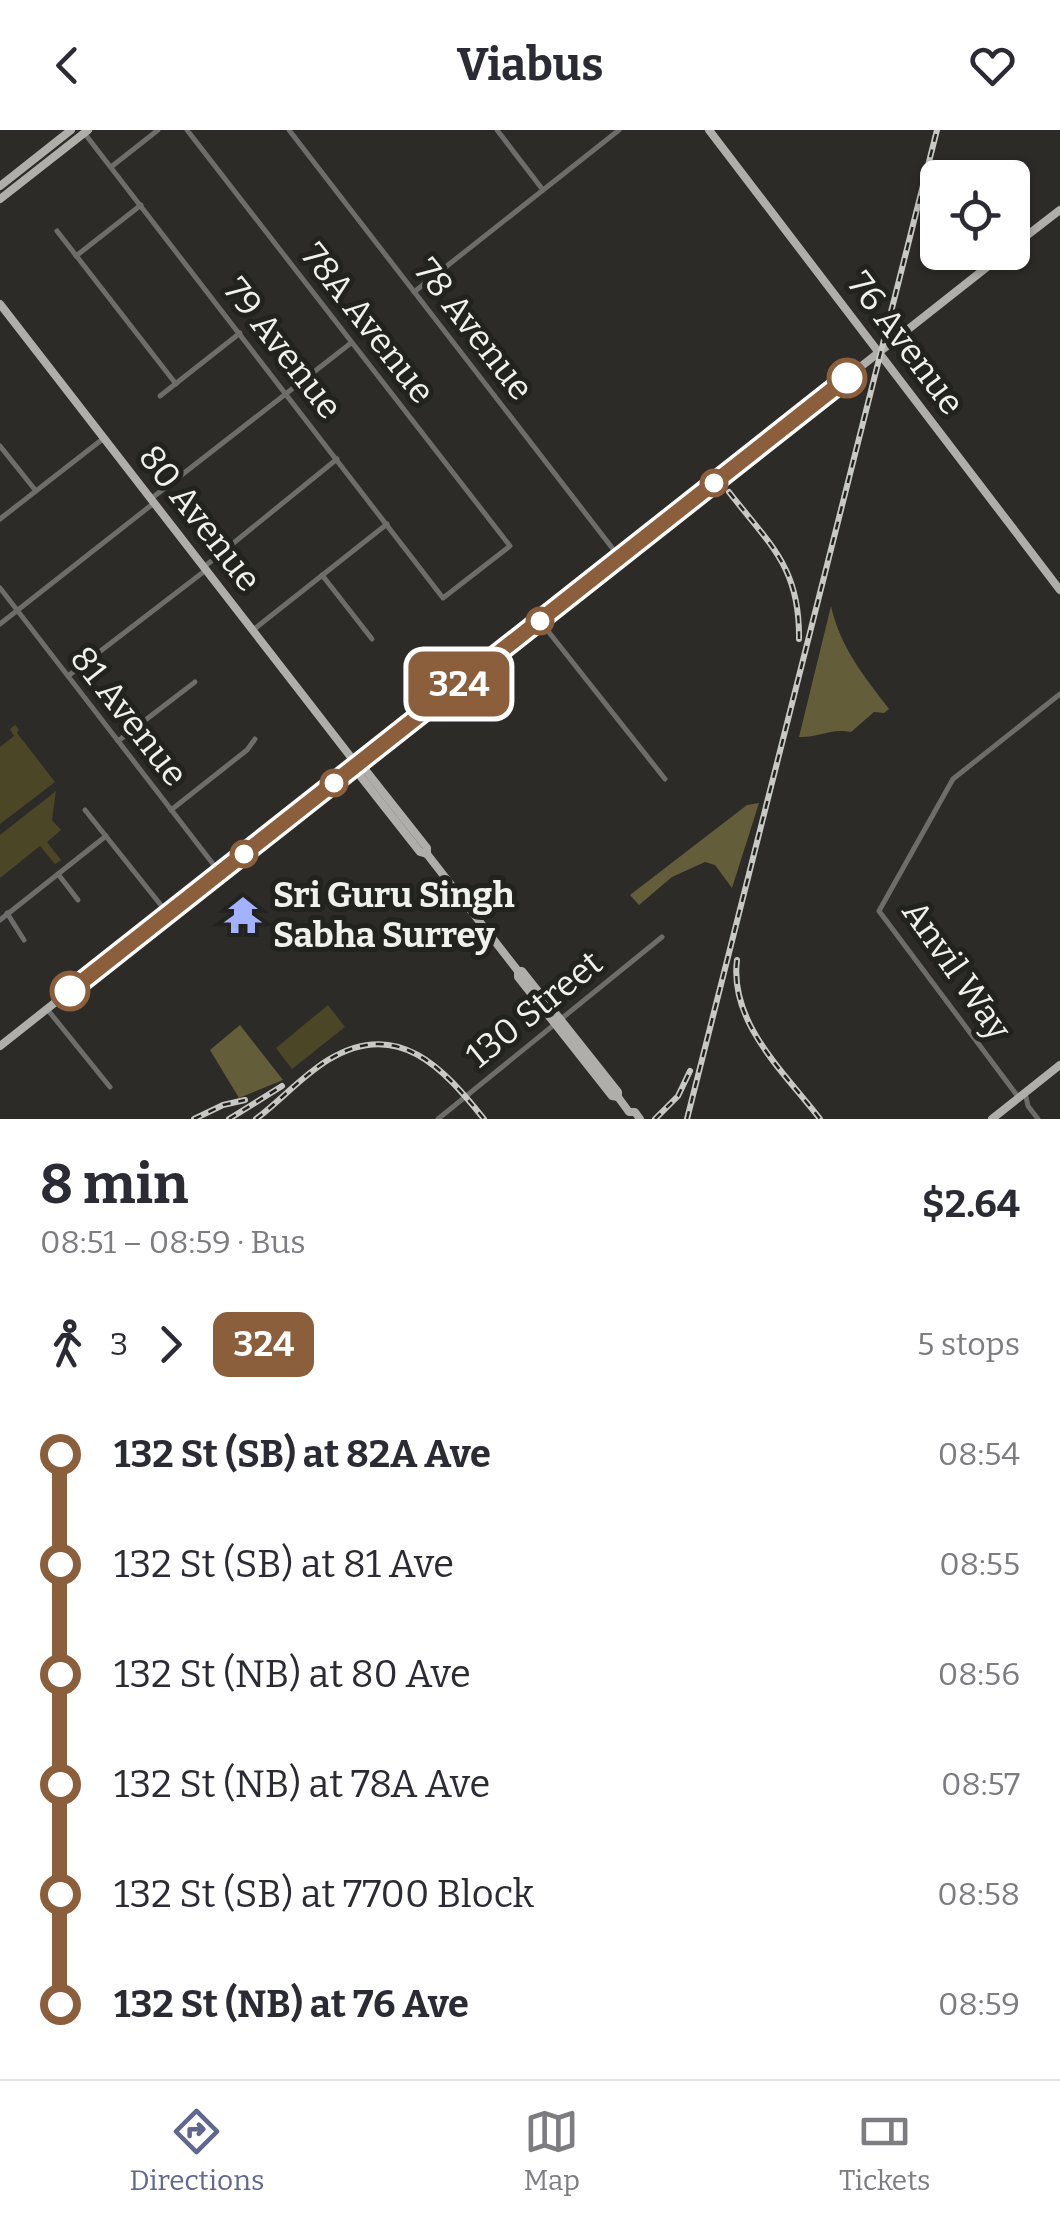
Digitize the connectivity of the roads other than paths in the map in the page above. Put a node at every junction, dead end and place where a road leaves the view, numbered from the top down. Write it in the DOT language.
graph roads {
  1 [pos="72,130"];
  2 [pos="158,130"];
  3 [pos="187,130"];
  4 [pos="289,130"];
  5 [pos="498,130"];
  6 [pos="620,130"];
  7 [pos="709,130"];
  8 [pos="85,131"];
  9 [pos="111,167"];
  10 [pos="0,186"];
  11 [pos="543,190"];
  12 [pos="0,199"];
  13 [pos="140,205"];
  14 [pos="1060,210"];
  15 [pos="57,231"];
  16 [pos="1030,233"];
  17 [pos="76,256"];
  18 [pos="983,270"];
  19 [pos="414,292"];
  20 [pos="0,304"];
  21 [pos="240,333"];
  22 [pos="351,343"];
  23 [pos="879,353"];
  24 [pos="176,384"];
  25 [pos="286,393"];
  26 [pos="160,396"];
  27 [pos="104,438"];
  28 [pos="0,446"];
  29 [pos="337,460"];
  30 [pos="36,491"];
  31 [pos="153,501"];
  32 [pos="0,519"];
  33 [pos="387,524"];
  34 [pos="620,558"];
  35 [pos="205,568"];
  36 [pos="322,575"];
  37 [pos="0,588"];
  38 [pos="1060,590"];
  39 [pos="443,598"];
  40 [pos="17,611"];
  41 [pos="540,621"];
  42 [pos="0,624"];
  43 [pos="253,630"];
  44 [pos="372,639"];
  45 [pos="68,676"];
  46 [pos="195,682"];
  47 [pos="1060,694"];
  48 [pos="255,738"];
  49 [pos="117,742"];
  50 [pos="357,765"];
  51 [pos="665,779"];
  52 [pos="86,810"];
  53 [pos="171,810"];
  54 [pos="106,836"];
  55 [pos="58,874"];
  56 [pos="220,874"];
  57 [pos="78,900"];
  58 [pos="7,913"];
  59 [pos="168,914"];
  60 [pos="0,920"];
  61 [pos="662,937"];
  62 [pos="24,940"];
  63 [pos="47,1009"];
  64 [pos="558,1022"];
  65 [pos="0,1046"];
  66 [pos="1060,1065"];
  67 [pos="110,1087"];
  68 [pos="1022,1095"];
  69 [pos="629,1115"];
  70 [pos="438,1119"];
  71 [pos="640,1119"];
  72 [pos="992,1119"];
  73 [pos="1038,1119"];
  1 -- 10 [label="main road"];
  2 -- 9 [label="street"];
  3 -- 22 [label="street, 78A Avenue"];
  4 -- 19 [label="street, 78 Avenue"];
  5 -- 11 [label="street"];
  6 -- 11 [label="street"];
  7 -- 23 [label="main road, 76 Avenue"];
  8 -- 9 [label="street, 79 Avenue"];
  8 -- 12 [label="main road"];
  9 -- 13 [label="street, 79 Avenue"];
  11 -- 19 [label="street"];
  13 -- 17 [label="street"];
  13 -- 21 [label="street, 79 Avenue"];
  14 -- 16 [label="main road"];
  15 -- 17 [label="street"];
  17 -- 24 [label="street"];
  18 -- 23 [label="main road"];
  19 -- 34 [label="street, 78 Avenue"];
  20 -- 27 [label="main road, 80 Avenue"];
  21 -- 24 [label="street"];
  21 -- 25 [label="street, 79 Avenue"];
  22 -- 25 [label="street"];
  22 -- 39 [label="street, 78A Avenue"];
  23 -- 34 [label="main road"];
  23 -- 38 [label="main road, 76 Avenue"];
  24 -- 26 [label="street"];
  25 -- 29 [label="street, 79 Avenue"];
  25 -- 31 [label="street"];
  27 -- 30 [label="street"];
  27 -- 31 [label="main road, 80 Avenue"];
  28 -- 30 [label="street"];
  29 -- 33 [label="street, 79 Avenue"];
  29 -- 35 [label="street"];
  30 -- 32 [label="street"];
  31 -- 35 [label="main road, 80 Avenue"];
  31 -- 40 [label="street"];
  33 -- 36 [label="street"];
  33 -- 39 [label="street, 79 Avenue"];
  34 -- 41 [label="main road"];
  35 -- 43 [label="main road, 80 Avenue"];
  35 -- 45 [label="street"];
  36 -- 43 [label="street"];
  36 -- 44 [label="street"];
  37 -- 40 [label="street, 81 Avenue"];
  40 -- 42 [label="street"];
  40 -- 45 [label="street, 81 Avenue"];
  41 -- 50 [label="main road"];
  41 -- 51 [label="street"];
  43 -- 50 [label="main road, 80 Avenue"];
  45 -- 49 [label="street, 81 Avenue"];
  46 -- 49 [label="street"];
  47 -- 68 [label="street, Anvil Way"];
  48 -- 53 [label="street"];
  49 -- 53 [label="street, 81 Avenue"];
  50 -- 56 [label="main road"];
  50 -- 64 [label="main road, 80 Avenue"];
  52 -- 54 [label="street"];
  53 -- 56 [label="street, 81 Avenue"];
  54 -- 55 [label="street"];
  54 -- 59 [label="street"];
  55 -- 57 [label="street"];
  55 -- 58 [label="street"];
  56 -- 59 [label="main road"];
  58 -- 60 [label="street"];
  58 -- 62 [label="street"];
  59 -- 63 [label="main road"];
  61 -- 64 [label="street, 130 Street"];
  63 -- 65 [label="main road"];
  63 -- 67 [label="street"];
  64 -- 69 [label="main road, 80 Avenue"];
  64 -- 70 [label="street, 130 Street"];
  66 -- 68 [label="main road"];
  68 -- 72 [label="main road"];
  68 -- 73 [label="street"];
  69 -- 71 [label="main road, 80 Avenue"];
}
